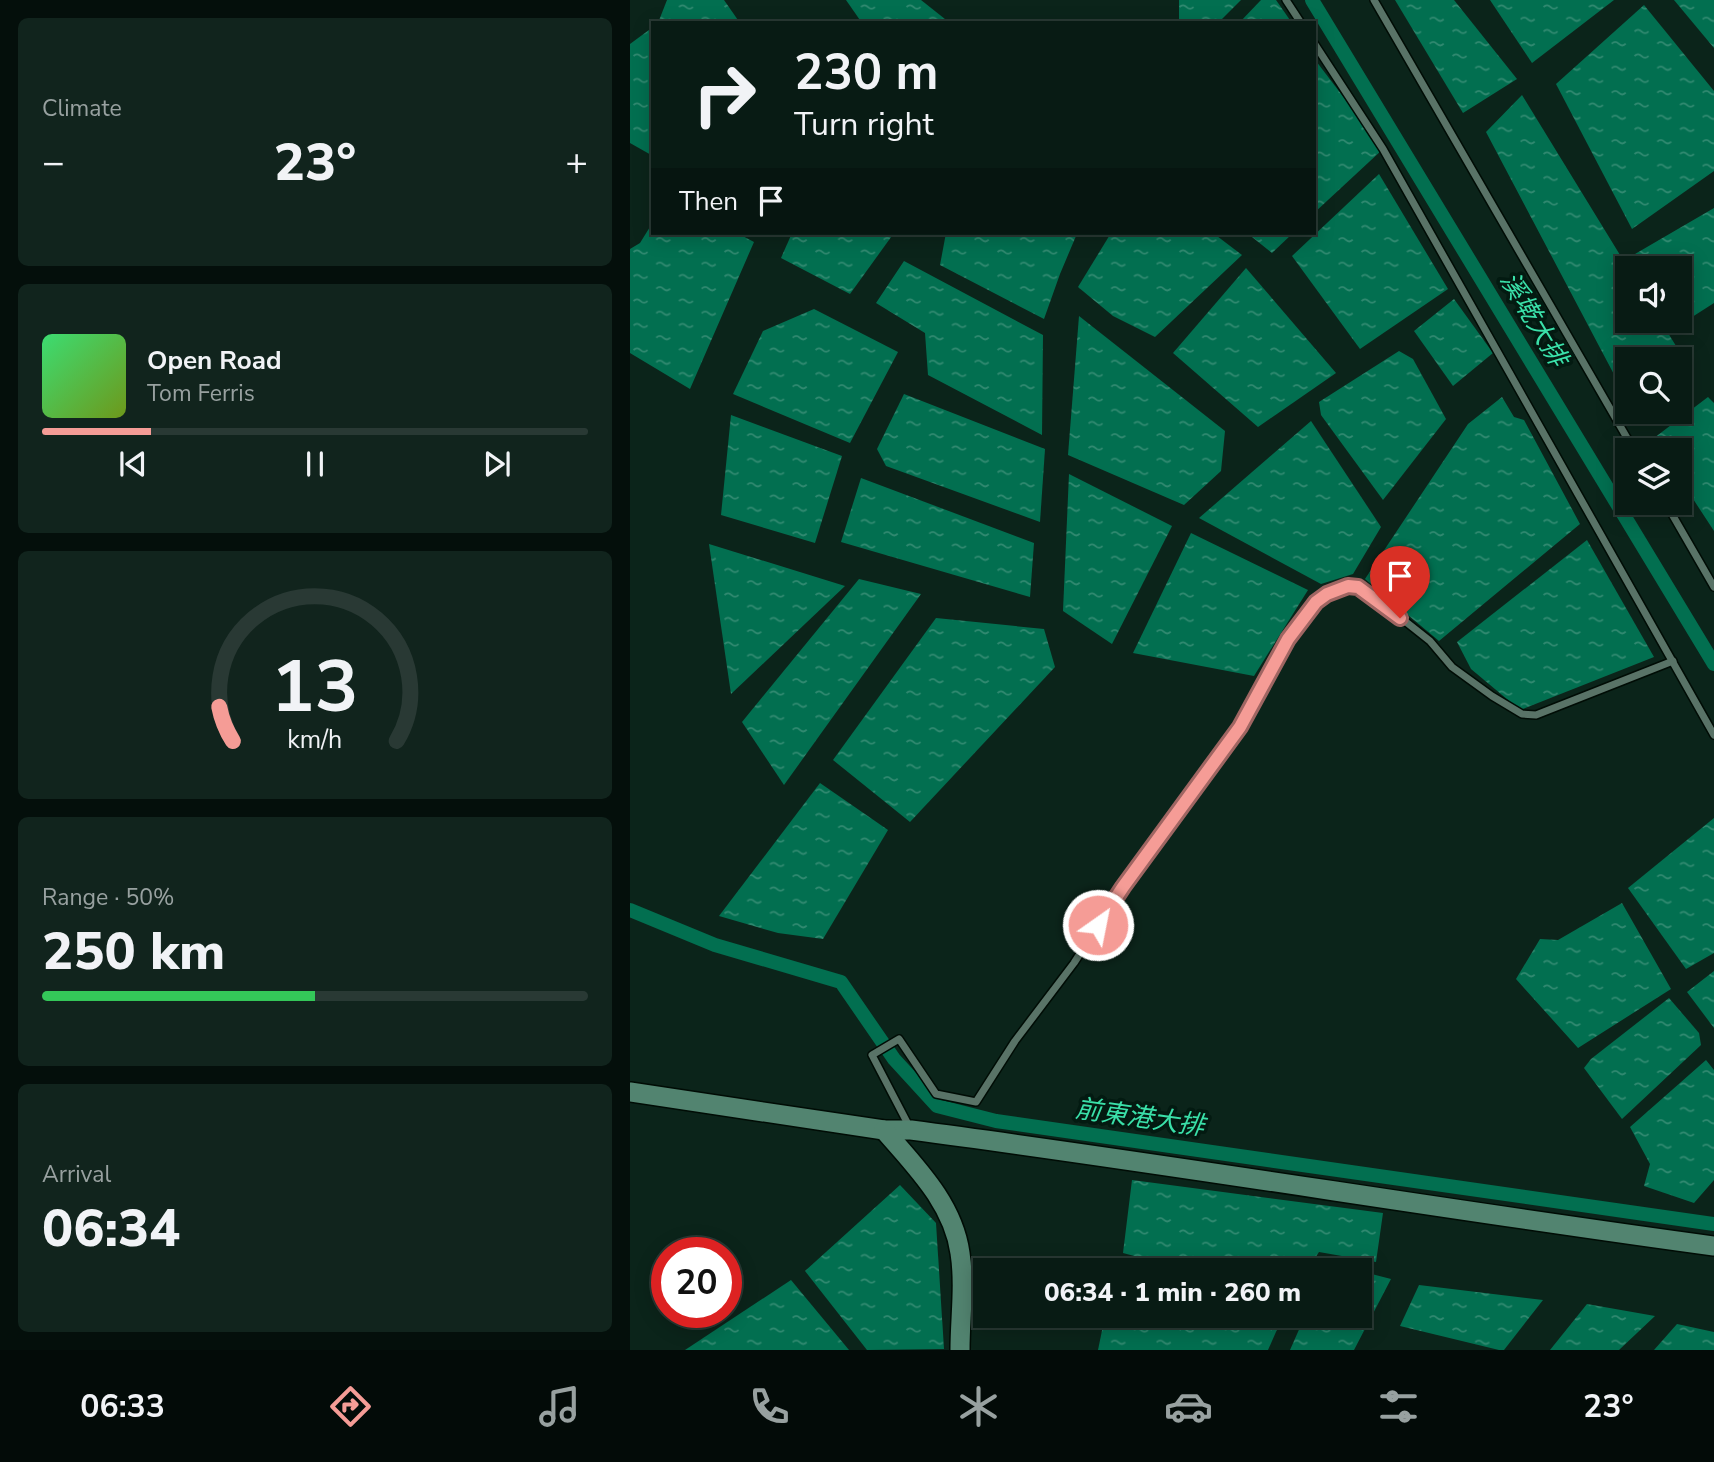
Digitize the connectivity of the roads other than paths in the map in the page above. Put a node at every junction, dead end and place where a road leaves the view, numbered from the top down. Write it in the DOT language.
graph roads {
  1 [pos="1286,0"];
  2 [pos="1374,0"];
  3 [pos="1300,21"];
  4 [pos="1316,46"];
  5 [pos="1627,438"];
  6 [pos="1672,515"];
  7 [pos="1714,587"];
  8 [pos="1673,661"];
  9 [pos="1714,735"];
  10 [pos="630,1092"];
  11 [pos="884,1130"];
  12 [pos="911,1130"];
  13 [pos="1714,1245"];
  14 [pos="960,1350"];
  1 -- 3 [label="lane"];
  2 -- 5 [label="lane"];
  4 -- 8 [label="lane"];
  6 -- 7 [label="lane"];
  8 -- 9 [label="lane"];
  8 -- 12 [label="lane"];
  10 -- 11 [label="street"];
  11 -- 12 [label="street"];
  11 -- 14 [label="street"];
  12 -- 13 [label="street"];
}
